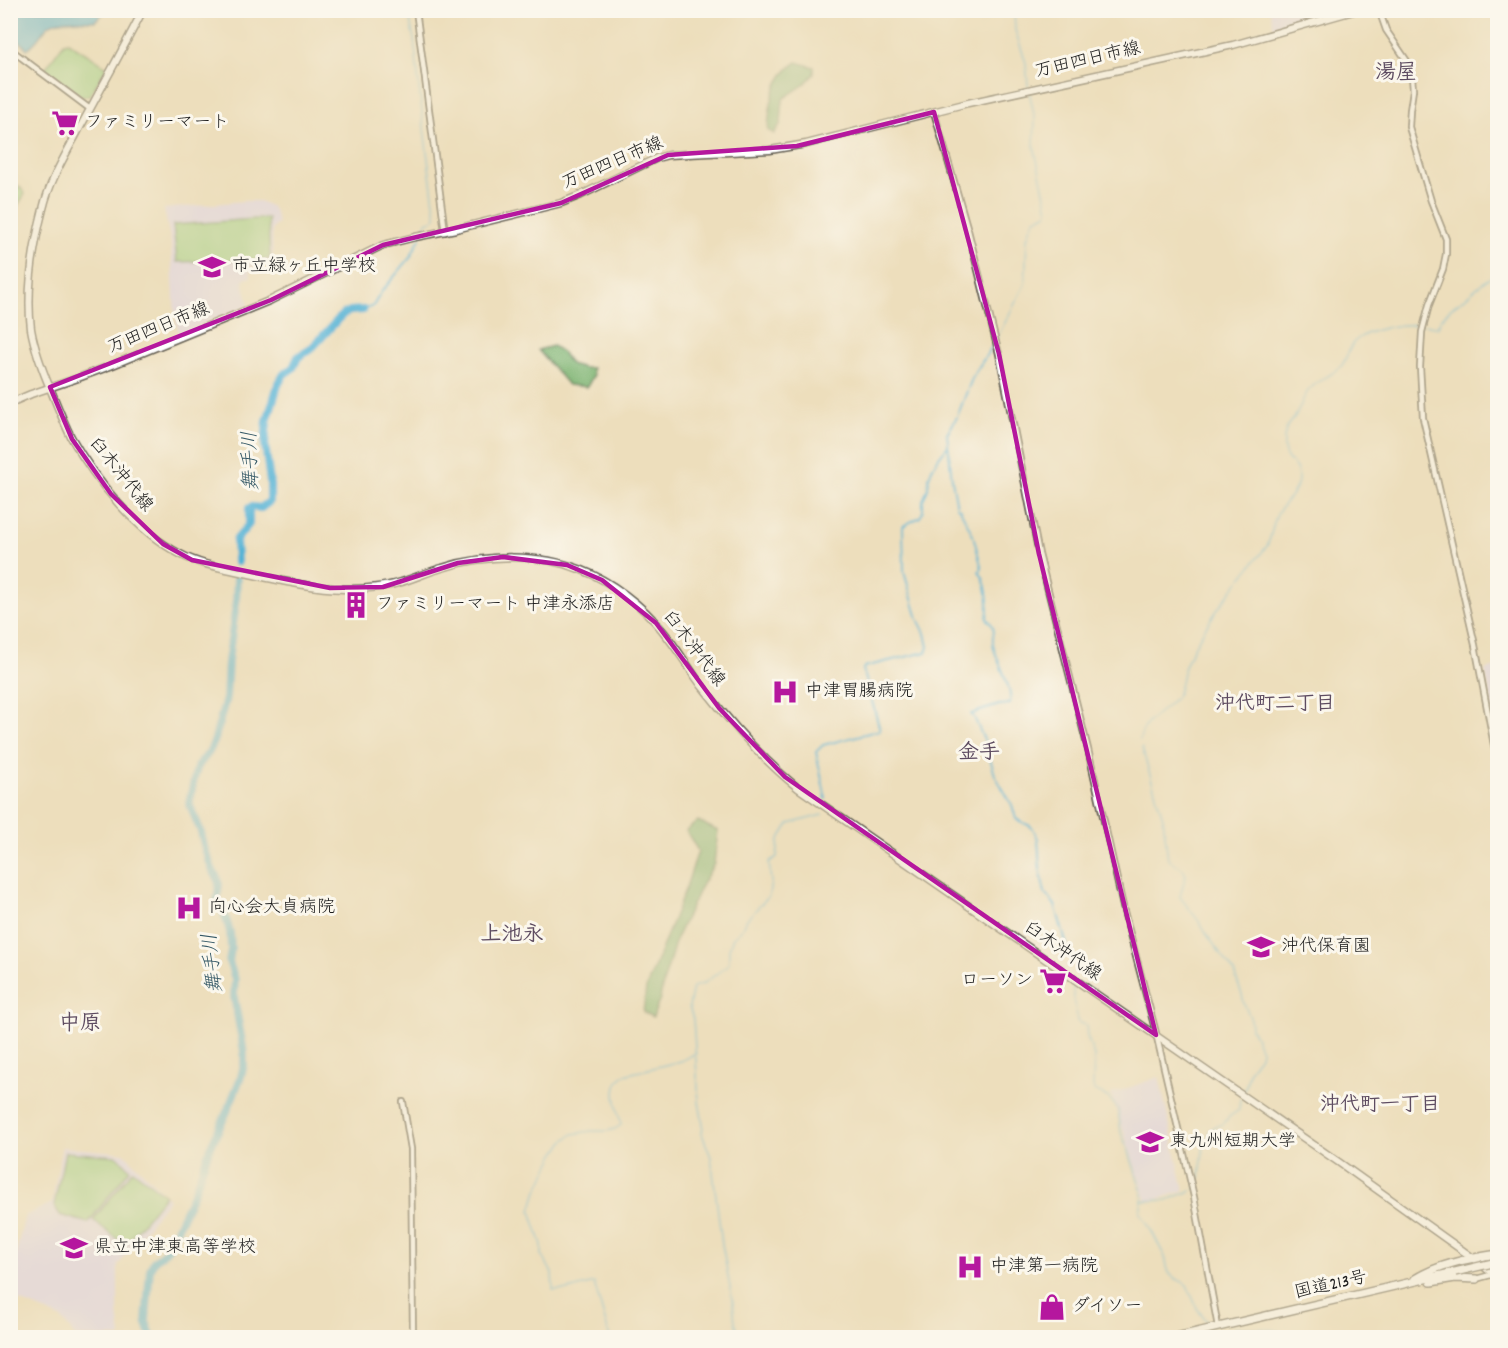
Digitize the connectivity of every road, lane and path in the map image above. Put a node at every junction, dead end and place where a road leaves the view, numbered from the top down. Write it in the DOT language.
graph roads {
  1 [pos="143,10"];
  2 [pos="416,10"];
  3 [pos="1357,10"];
  4 [pos="1379,10"];
  5 [pos="10,49"];
  6 [pos="90,109"];
  7 [pos="934,112"];
  8 [pos="445,232"];
  9 [pos="50,387"];
  10 [pos="10,403"];
  11 [pos="1497,761"];
  12 [pos="1156,1035"];
  13 [pos="403,1102"];
  14 [pos="1497,1254"];
  15 [pos="1473,1258"];
  16 [pos="1497,1262"];
  17 [pos="1495,1273"];
  18 [pos="1476,1279"];
  19 [pos="1409,1283"];
  20 [pos="1218,1327"];
  21 [pos="413,1338"];
  22 [pos="1171,1338"];
  1 -- 6 [label="main road, 臼木沖代線"];
  2 -- 8 [label="street"];
  3 -- 7 [label="main road, 万田四日市線"];
  4 -- 11 [label="street"];
  5 -- 6 [label="street"];
  6 -- 9 [label="main road, 臼木沖代線"];
  7 -- 8 [label="main road, 万田四日市線"];
  7 -- 12 [label="street"];
  8 -- 9 [label="main road, 万田四日市線"];
  9 -- 10 [label="main road, 万田四日市線"];
  9 -- 12 [label="main road, 臼木沖代線"];
  12 -- 15 [label="main road, 臼木沖代線"];
  12 -- 20 [label="street"];
  13 -- 21 [label="street"];
  14 -- 15 [label="highway"];
  15 -- 17 [label="main road, 臼木沖代線"];
  15 -- 19 [label="highway"];
  16 -- 19 [label="highway, 国道213号, bridge"];
  17 -- 18 [label="street"];
  18 -- 19 [label="highway"];
  19 -- 20 [label="highway, 国道213号"];
  20 -- 22 [label="highway, 国道213号"];
}
